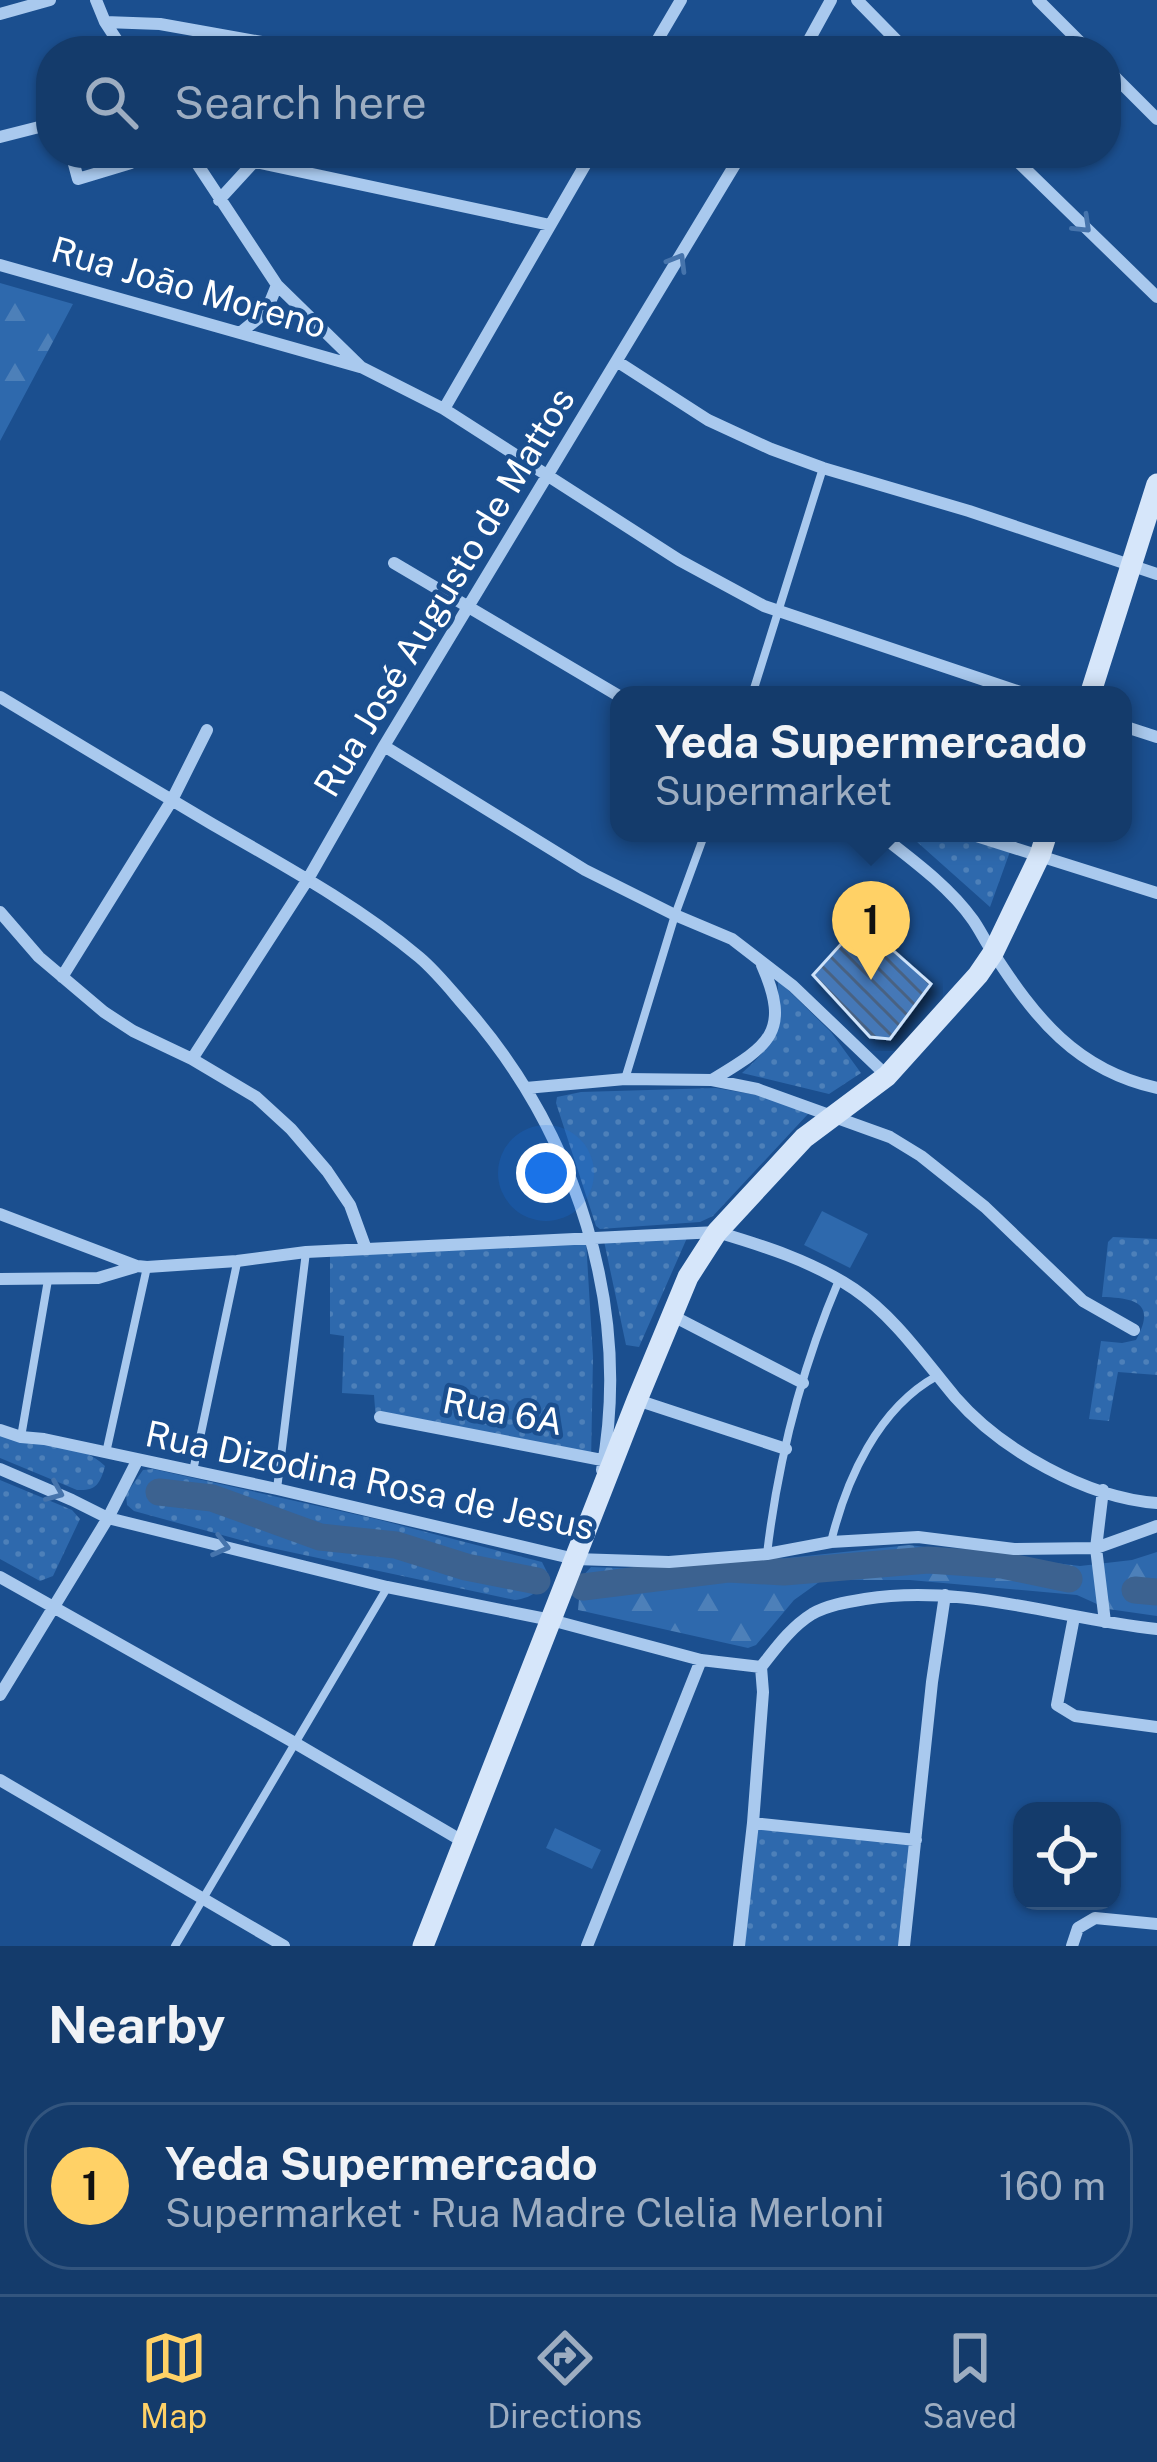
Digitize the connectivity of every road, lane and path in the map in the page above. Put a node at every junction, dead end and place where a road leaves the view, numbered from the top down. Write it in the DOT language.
graph roads {
  1 [pos="50,0"];
  2 [pos="97,0"];
  3 [pos="682,0"];
  4 [pos="831,0"];
  5 [pos="857,0"];
  6 [pos="1039,0"];
  7 [pos="0,14"];
  8 [pos="105,22"];
  9 [pos="114,36"];
  10 [pos="228,36"];
  11 [pos="660,36"];
  12 [pos="811,36"];
  13 [pos="892,36"];
  14 [pos="1074,36"];
  15 [pos="1121,83"];
  16 [pos="1157,119"];
  17 [pos="36,128"];
  18 [pos="0,137"];
  19 [pos="75,168"];
  20 [pos="117,168"];
  21 [pos="199,168"];
  22 [pos="249,168"];
  23 [pos="278,168"];
  24 [pos="583,168"];
  25 [pos="733,168"];
  26 [pos="1024,168"];
  27 [pos="219,200"];
  28 [pos="550,225"];
  29 [pos="0,265"];
  30 [pos="277,285"];
  31 [pos="1157,297"];
  32 [pos="240,333"];
  33 [pos="618,362"];
  34 [pos="361,367"];
  35 [pos="444,409"];
  36 [pos="823,468"];
  37 [pos="546,477"];
  38 [pos="1157,484"];
  39 [pos="394,562"];
  40 [pos="1130,566"];
  41 [pos="1157,574"];
  42 [pos="468,607"];
  43 [pos="780,611"];
  44 [pos="755,686"];
  45 [pos="1002,686"];
  46 [pos="1093,686"];
  47 [pos="610,691"];
  48 [pos="0,698"];
  49 [pos="207,730"];
  50 [pos="384,746"];
  51 [pos="172,800"];
  52 [pos="702,842"];
  53 [pos="890,842"];
  54 [pos="1044,844"];
  55 [pos="308,879"];
  56 [pos="1157,893"];
  57 [pos="0,912"];
  58 [pos="675,915"];
  59 [pos="993,953"];
  60 [pos="760,959"];
  61 [pos="62,977"];
  62 [pos="193,1059"];
  63 [pos="887,1076"];
  64 [pos="625,1079"];
  65 [pos="712,1080"];
  66 [pos="526,1088"];
  67 [pos="1157,1088"];
  68 [pos="832,1115"];
  69 [pos="0,1214"];
  70 [pos="717,1232"];
  71 [pos="590,1237"];
  72 [pos="366,1249"];
  73 [pos="306,1252"];
  74 [pos="237,1261"];
  75 [pos="142,1266"];
  76 [pos="0,1279"];
  77 [pos="48,1280"];
  78 [pos="838,1280"];
  79 [pos="671,1315"];
  80 [pos="1134,1330"];
  81 [pos="938,1375"];
  82 [pos="803,1383"];
  83 [pos="637,1400"];
  84 [pos="380,1418"];
  85 [pos="0,1430"];
  86 [pos="20,1437"];
  87 [pos="786,1450"];
  88 [pos="106,1454"];
  89 [pos="137,1461"];
  90 [pos="609,1462"];
  91 [pos="0,1469"];
  92 [pos="193,1472"];
  93 [pos="277,1489"];
  94 [pos="1103,1490"];
  95 [pos="1157,1503"];
  96 [pos="108,1518"];
  97 [pos="1157,1526"];
  98 [pos="831,1542"];
  99 [pos="1096,1548"];
  100 [pos="767,1554"];
  101 [pos="575,1559"];
  102 [pos="0,1577"];
  103 [pos="387,1587"];
  104 [pos="945,1595"];
  105 [pos="52,1605"];
  106 [pos="1075,1617"];
  107 [pos="551,1620"];
  108 [pos="1105,1622"];
  109 [pos="1157,1629"];
  110 [pos="701,1660"];
  111 [pos="761,1666"];
  112 [pos="0,1695"];
  113 [pos="1157,1727"];
  114 [pos="295,1743"];
  115 [pos="0,1780"];
  116 [pos="753,1823"];
  117 [pos="916,1840"];
  118 [pos="464,1842"];
  119 [pos="203,1898"];
  120 [pos="1157,1924"];
  121 [pos="175,1946"];
  122 [pos="284,1946"];
  123 [pos="423,1946"];
  124 [pos="587,1946"];
  125 [pos="739,1946"];
  126 [pos="904,1946"];
  127 [pos="1072,1946"];
  1 -- 7 [label="street"];
  2 -- 8 [label="street"];
  3 -- 11 [label="street"];
  4 -- 12 [label="street"];
  5 -- 13 [label="street"];
  6 -- 14 [label="street"];
  8 -- 9 [label="street"];
  8 -- 10 [label="street"];
  15 -- 16 [label="street"];
  17 -- 18 [label="street"];
  19 -- 20 [label="street"];
  21 -- 27 [label="street"];
  22 -- 27 [label="street"];
  23 -- 28 [label="street"];
  24 -- 28 [label="street"];
  33 -- 25 [label="street, Rua José Augusto de Mattos, one-way"];
  26 -- 31 [label="street, one-way"];
  27 -- 30 [label="street"];
  28 -- 35 [label="street"];
  29 -- 32 [label="street, Rua João Moreno"];
  30 -- 32 [label="street"];
  30 -- 34 [label="street"];
  32 -- 34 [label="street, Rua João Moreno"];
  33 -- 36 [label="street"];
  33 -- 37 [label="street, Rua José Augusto de Mattos"];
  34 -- 35 [label="street"];
  35 -- 37 [label="street"];
  36 -- 40 [label="street"];
  36 -- 43 [label="lane"];
  37 -- 42 [label="street, Rua José Augusto de Mattos"];
  37 -- 43 [label="street"];
  38 -- 40 [label="street"];
  39 -- 42 [label="street"];
  40 -- 41 [label="street"];
  40 -- 46 [label="street"];
  42 -- 47 [label="street"];
  42 -- 50 [label="street, Rua José Augusto de Mattos"];
  43 -- 44 [label="lane"];
  43 -- 45 [label="street"];
  48 -- 51 [label="street"];
  49 -- 51 [label="street"];
  50 -- 55 [label="street, Rua José Augusto de Mattos"];
  50 -- 58 [label="street"];
  51 -- 55 [label="street"];
  51 -- 61 [label="street"];
  52 -- 58 [label="lane"];
  53 -- 59 [label="street"];
  54 -- 56 [label="street"];
  54 -- 59 [label="street"];
  55 -- 62 [label="street, Rua José Augusto de Mattos"];
  55 -- 66 [label="street"];
  57 -- 61 [label="street"];
  58 -- 60 [label="street"];
  58 -- 64 [label="lane"];
  59 -- 63 [label="street"];
  59 -- 67 [label="street"];
  60 -- 63 [label="street"];
  60 -- 65 [label="street"];
  61 -- 62 [label="street"];
  62 -- 72 [label="street"];
  63 -- 68 [label="street"];
  64 -- 65 [label="street"];
  64 -- 66 [label="street"];
  65 -- 68 [label="street"];
  66 -- 71 [label="street"];
  68 -- 70 [label="street"];
  68 -- 80 [label="street"];
  69 -- 75 [label="street"];
  70 -- 71 [label="street"];
  70 -- 78 [label="street"];
  70 -- 79 [label="street"];
  71 -- 72 [label="street"];
  71 -- 90 [label="street"];
  72 -- 73 [label="street"];
  73 -- 74 [label="street"];
  73 -- 93 [label="lane"];
  74 -- 75 [label="street"];
  74 -- 92 [label="lane"];
  75 -- 77 [label="street"];
  75 -- 88 [label="lane"];
  76 -- 77 [label="street"];
  77 -- 86 [label="lane"];
  78 -- 81 [label="street"];
  78 -- 82 [label="lane"];
  79 -- 82 [label="street"];
  79 -- 83 [label="street"];
  81 -- 94 [label="street"];
  81 -- 98 [label="lane"];
  82 -- 87 [label="lane"];
  83 -- 87 [label="street"];
  83 -- 90 [label="street"];
  84 -- 90 [label="street, Rua 6A"];
  85 -- 86 [label="street, Rua Dizodina Rosa de Jesus"];
  86 -- 88 [label="street, Rua Dizodina Rosa de Jesus"];
  87 -- 100 [label="lane"];
  88 -- 89 [label="street, Rua Dizodina Rosa de Jesus"];
  89 -- 92 [label="street, Rua Dizodina Rosa de Jesus"];
  89 -- 96 [label="street"];
  90 -- 101 [label="street"];
  91 -- 96 [label="street, one-way"];
  92 -- 93 [label="street, Rua Dizodina Rosa de Jesus"];
  93 -- 101 [label="street, Rua Dizodina Rosa de Jesus"];
  94 -- 95 [label="street"];
  94 -- 99 [label="street"];
  96 -- 103 [label="street, one-way"];
  96 -- 105 [label="street"];
  97 -- 99 [label="street, Rua Dizodina Rosa de Jesus"];
  98 -- 99 [label="street, Rua Dizodina Rosa de Jesus"];
  98 -- 100 [label="street, Rua Dizodina Rosa de Jesus"];
  99 -- 108 [label="street"];
  100 -- 101 [label="street, Rua Dizodina Rosa de Jesus"];
  101 -- 107 [label="street"];
  102 -- 105 [label="street"];
  103 -- 107 [label="street"];
  103 -- 114 [label="lane"];
  104 -- 106 [label="street"];
  104 -- 111 [label="street"];
  104 -- 117 [label="street"];
  105 -- 112 [label="street"];
  105 -- 114 [label="street"];
  106 -- 108 [label="street"];
  106 -- 113 [label="street"];
  107 -- 110 [label="street"];
  107 -- 118 [label="street"];
  108 -- 109 [label="street"];
  110 -- 111 [label="street"];
  110 -- 124 [label="street"];
  111 -- 116 [label="street"];
  114 -- 118 [label="street"];
  114 -- 119 [label="lane"];
  115 -- 119 [label="street"];
  116 -- 117 [label="street"];
  116 -- 125 [label="street"];
  117 -- 126 [label="street"];
  118 -- 123 [label="street"];
  119 -- 121 [label="lane"];
  119 -- 122 [label="street"];
  120 -- 127 [label="street"];
}
